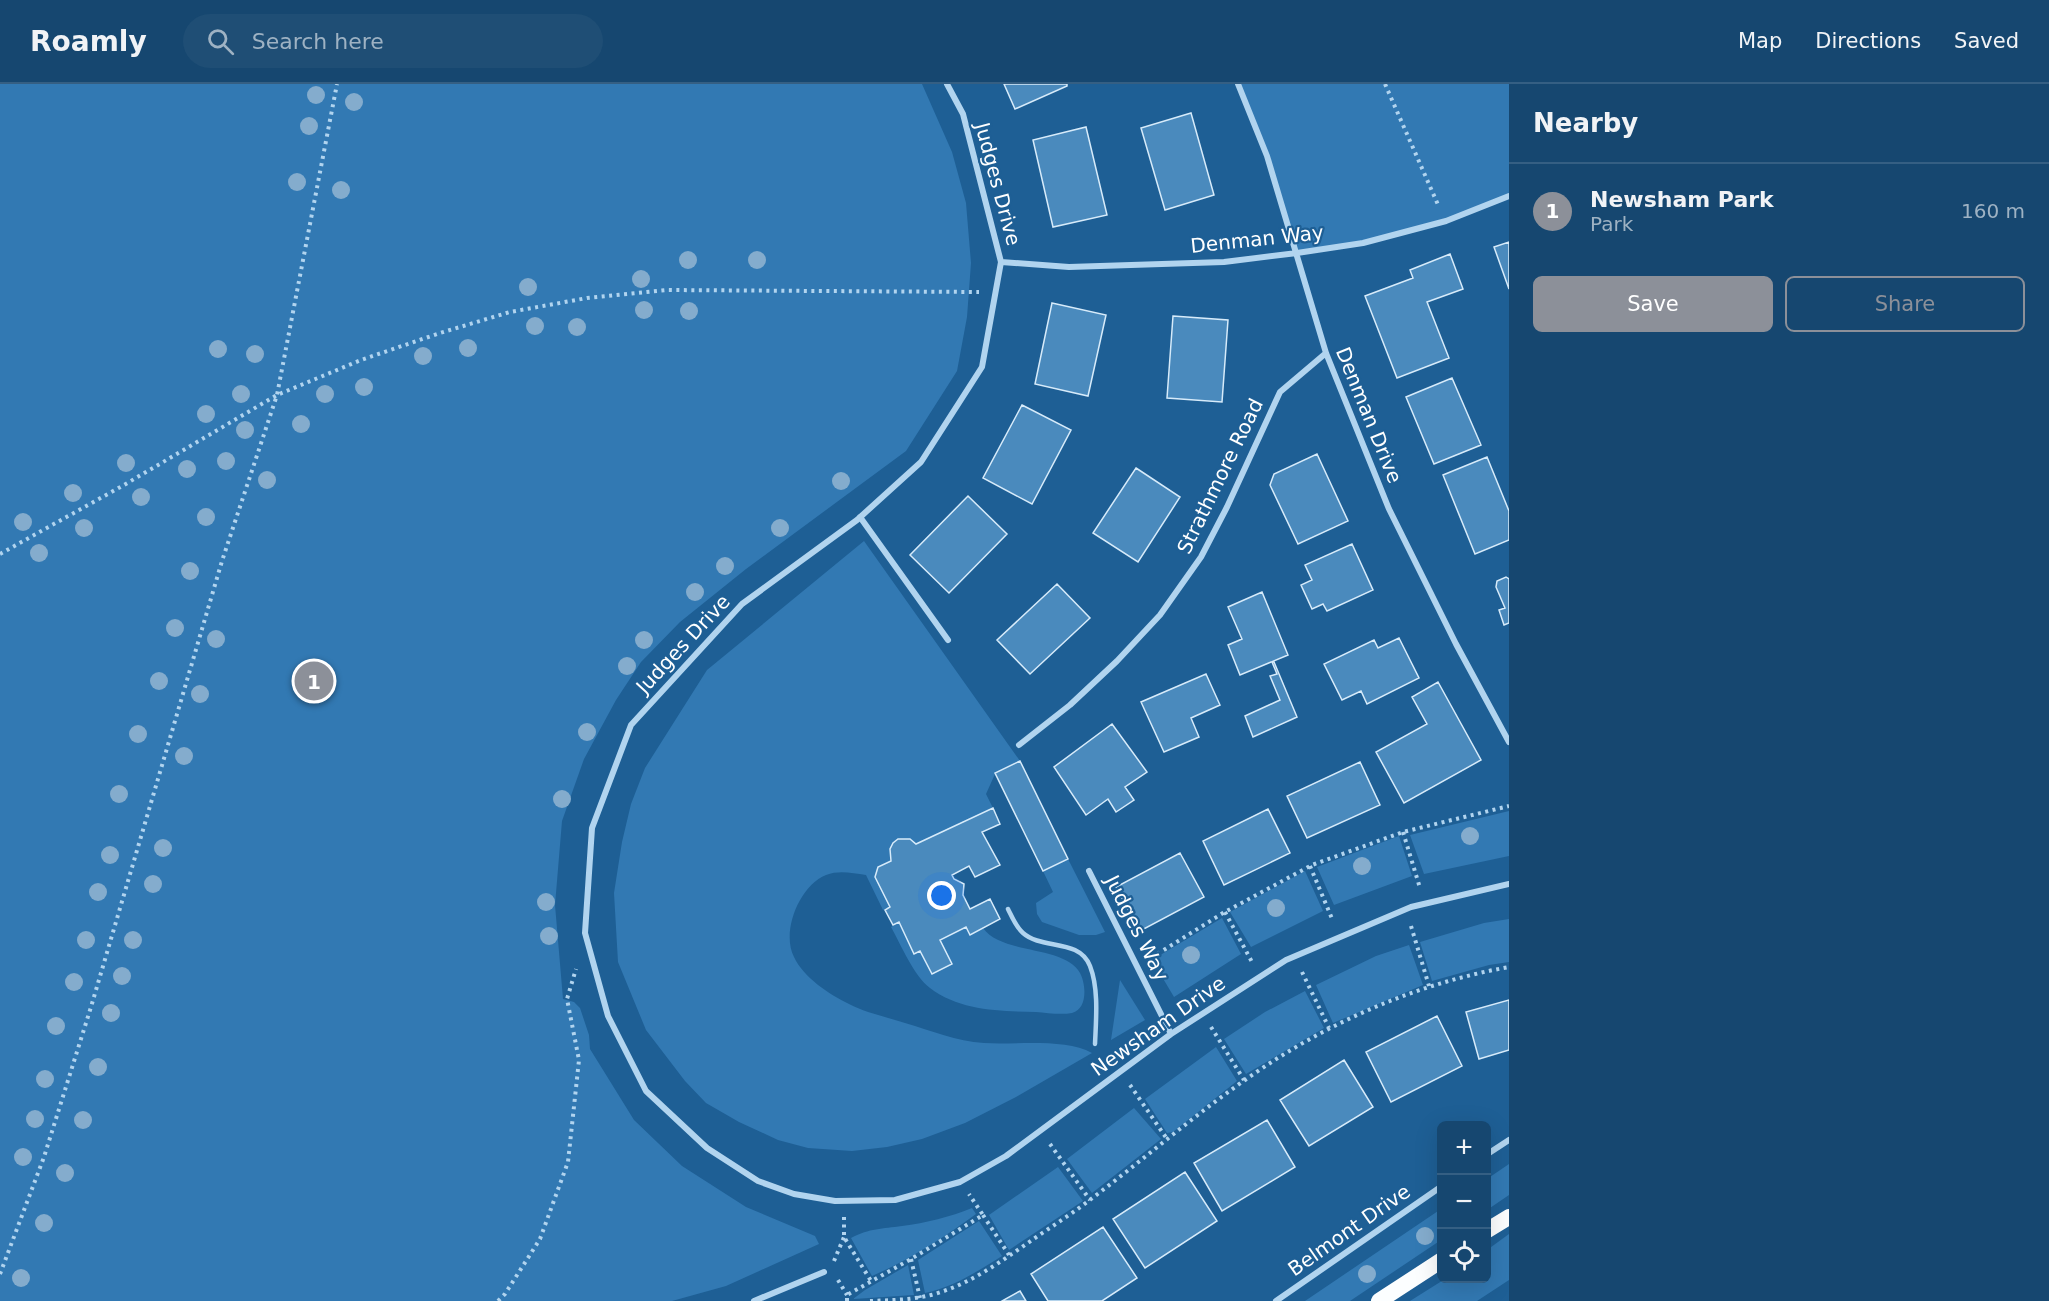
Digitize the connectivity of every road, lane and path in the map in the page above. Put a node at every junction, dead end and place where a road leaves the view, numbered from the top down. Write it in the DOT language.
graph roads {
  1 [pos="337,84"];
  2 [pos="947,84"];
  3 [pos="1238,84"];
  4 [pos="1385,84"];
  5 [pos="1509,195"];
  6 [pos="1446,221"];
  7 [pos="1297,253"];
  8 [pos="1001,262"];
  9 [pos="995,293"];
  10 [pos="1326,353"];
  11 [pos="277,395"];
  12 [pos="860,517"];
  13 [pos="0,554"];
  14 [pos="948,640"];
  15 [pos="1509,742"];
  16 [pos="1019,745"];
  17 [pos="1509,806"];
  18 [pos="1403,832"];
  19 [pos="1310,866"];
  20 [pos="1089,871"];
  21 [pos="1509,884"];
  22 [pos="1425,903"];
  23 [pos="1008,909"];
  24 [pos="1406,909"];
  25 [pos="1225,912"];
  26 [pos="585,933"];
  27 [pos="1340,937"];
  28 [pos="1294,956"];
  29 [pos="1138,966"];
  30 [pos="1509,967"];
  31 [pos="1260,977"];
  32 [pos="1429,986"];
  33 [pos="1203,1013"];
  34 [pos="1329,1028"];
  35 [pos="1171,1034"];
  36 [pos="1095,1044"];
  37 [pos="1120,1071"];
  38 [pos="1244,1080"];
  39 [pos="1040,1131"];
  40 [pos="1167,1139"];
  41 [pos="1509,1140"];
  42 [pos="1491,1152"];
  43 [pos="960,1182"];
  44 [pos="1437,1189"];
  45 [pos="845,1200"];
  46 [pos="1090,1200"];
  47 [pos="835,1201"];
  48 [pos="982,1215"];
  49 [pos="1509,1217"];
  50 [pos="1489,1229"];
  51 [pos="844,1237"];
  52 [pos="1010,1255"];
  53 [pos="911,1259"];
  54 [pos="1437,1263"];
  55 [pos="831,1269"];
  56 [pos="824,1272"];
  57 [pos="0,1274"];
  58 [pos="871,1281"];
  59 [pos="920,1298"];
  60 [pos="498,1301"];
  61 [pos="754,1301"];
  62 [pos="847,1301"];
  63 [pos="870,1301"];
  64 [pos="1276,1301"];
  65 [pos="1379,1301"];
  1 -- 11 [label="path"];
  2 -- 8 [label="street, Judges Drive"];
  3 -- 7 [label="street, Denman Drive"];
  4 -- 6 [label="path"];
  5 -- 6 [label="street, Denman Way"];
  6 -- 7 [label="street, Denman Way"];
  7 -- 8 [label="street, Denman Way"];
  7 -- 10 [label="street, Denman Drive"];
  8 -- 9 [label="street, Judges Drive"];
  9 -- 11 [label="path"];
  9 -- 12 [label="street, Judges Drive"];
  10 -- 15 [label="street, Denman Drive"];
  10 -- 16 [label="street, Strathmore Road"];
  11 -- 13 [label="path"];
  11 -- 57 [label="path"];
  12 -- 14 [label="street"];
  12 -- 26 [label="street, Judges Drive"];
  17 -- 18 [label="path"];
  18 -- 19 [label="path"];
  18 -- 22 [label="path"];
  19 -- 25 [label="path"];
  19 -- 27 [label="path"];
  20 -- 29 [label="street, Judges Way"];
  21 -- 22 [label="street, Newsham Drive"];
  22 -- 24 [label="street, Newsham Drive"];
  23 -- 36 [label="lane"];
  24 -- 27 [label="street, Newsham Drive"];
  24 -- 32 [label="path"];
  25 -- 29 [label="path"];
  25 -- 31 [label="path"];
  26 -- 47 [label="street, Judges Drive"];
  26 -- 60 [label="path"];
  27 -- 28 [label="street, Newsham Drive"];
  28 -- 31 [label="street, Newsham Drive"];
  28 -- 34 [label="path"];
  29 -- 35 [label="street, Judges Way"];
  30 -- 32 [label="path"];
  31 -- 33 [label="street, Newsham Drive"];
  32 -- 34 [label="path"];
  33 -- 35 [label="street, Newsham Drive"];
  33 -- 38 [label="path"];
  34 -- 38 [label="path"];
  35 -- 37 [label="street, Newsham Drive"];
  37 -- 39 [label="street, Newsham Drive"];
  37 -- 40 [label="path"];
  38 -- 40 [label="path"];
  39 -- 43 [label="street, Newsham Drive"];
  39 -- 46 [label="path"];
  40 -- 46 [label="path"];
  41 -- 42 [label="street"];
  43 -- 45 [label="street, Newsham Drive"];
  43 -- 48 [label="path"];
  44 -- 64 [label="street, Belmont Drive"];
  45 -- 47 [label="street, Newsham Drive"];
  45 -- 51 [label="path"];
  46 -- 52 [label="path"];
  48 -- 52 [label="path"];
  48 -- 53 [label="path"];
  49 -- 50 [label="highway"];
  51 -- 55 [label="path"];
  51 -- 58 [label="path"];
  52 -- 59 [label="path"];
  53 -- 58 [label="path"];
  53 -- 59 [label="path"];
  54 -- 65 [label="highway"];
  56 -- 61 [label="street"];
  58 -- 62 [label="path"];
  59 -- 63 [label="path"];
}
